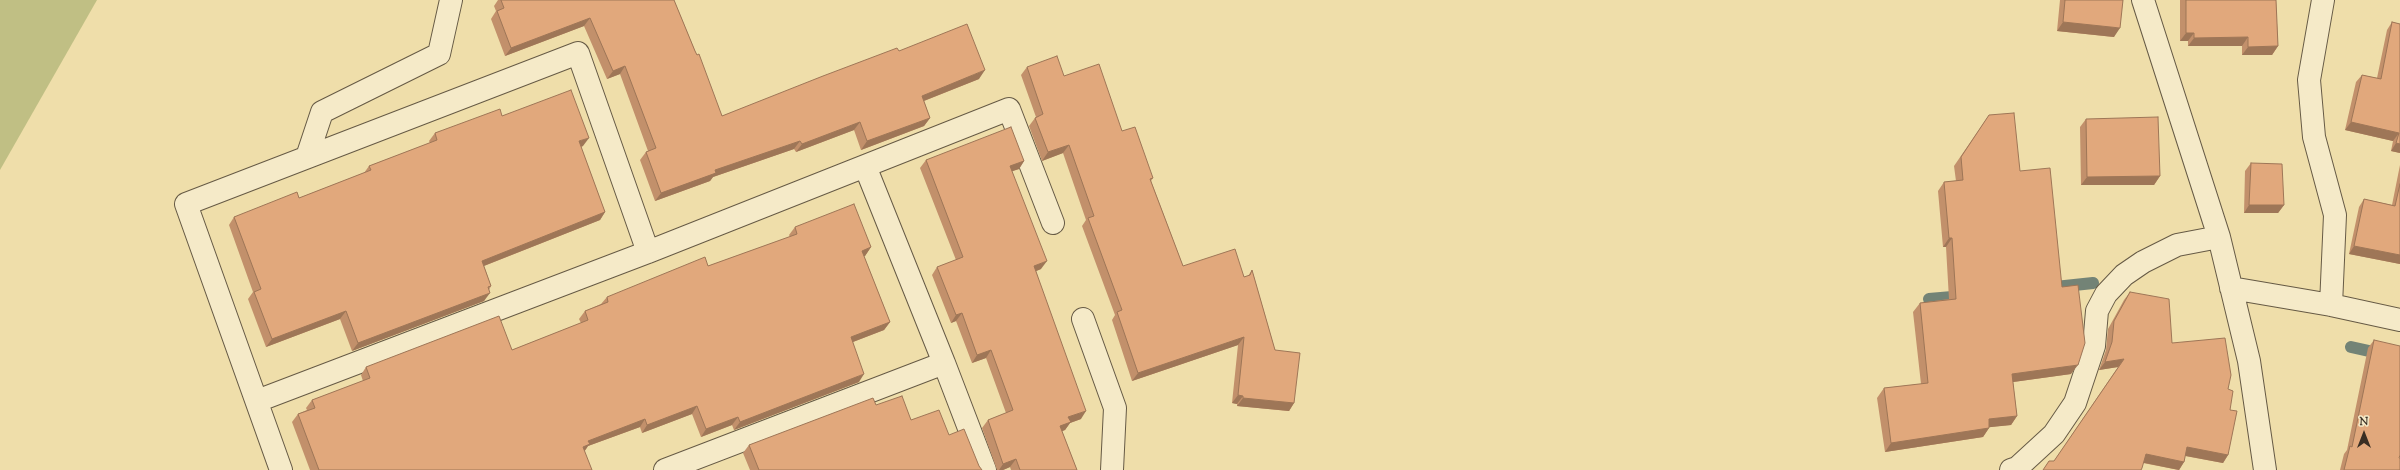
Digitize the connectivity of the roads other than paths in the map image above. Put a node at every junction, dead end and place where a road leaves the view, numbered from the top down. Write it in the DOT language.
graph roads {
  1 [pos="451,0"];
  2 [pos="2143,0"];
  3 [pos="2323,0"];
  4 [pos="307,157"];
  5 [pos="865,166"];
  6 [pos="1053,223"];
  7 [pos="2219,238"];
  8 [pos="648,252"];
  9 [pos="2231,288"];
  10 [pos="2331,305"];
  11 [pos="1083,320"];
  12 [pos="2400,320"];
  13 [pos="944,363"];
  14 [pos="257,401"];
  15 [pos="280,470"];
  16 [pos="665,470"];
  17 [pos="985,470"];
  18 [pos="1112,470"];
  19 [pos="2011,470"];
  20 [pos="2265,470"];
  1 -- 4 [label="street"];
  2 -- 7 [label="street"];
  3 -- 10 [label="street"];
  4 -- 8 [label="street"];
  4 -- 14 [label="street"];
  5 -- 6 [label="street"];
  5 -- 8 [label="street"];
  5 -- 13 [label="street"];
  7 -- 9 [label="street"];
  7 -- 19 [label="street"];
  8 -- 14 [label="street"];
  9 -- 10 [label="street"];
  9 -- 20 [label="street"];
  10 -- 12 [label="street"];
  11 -- 18 [label="street"];
  13 -- 16 [label="street"];
  13 -- 17 [label="street"];
  14 -- 15 [label="street"];
}
